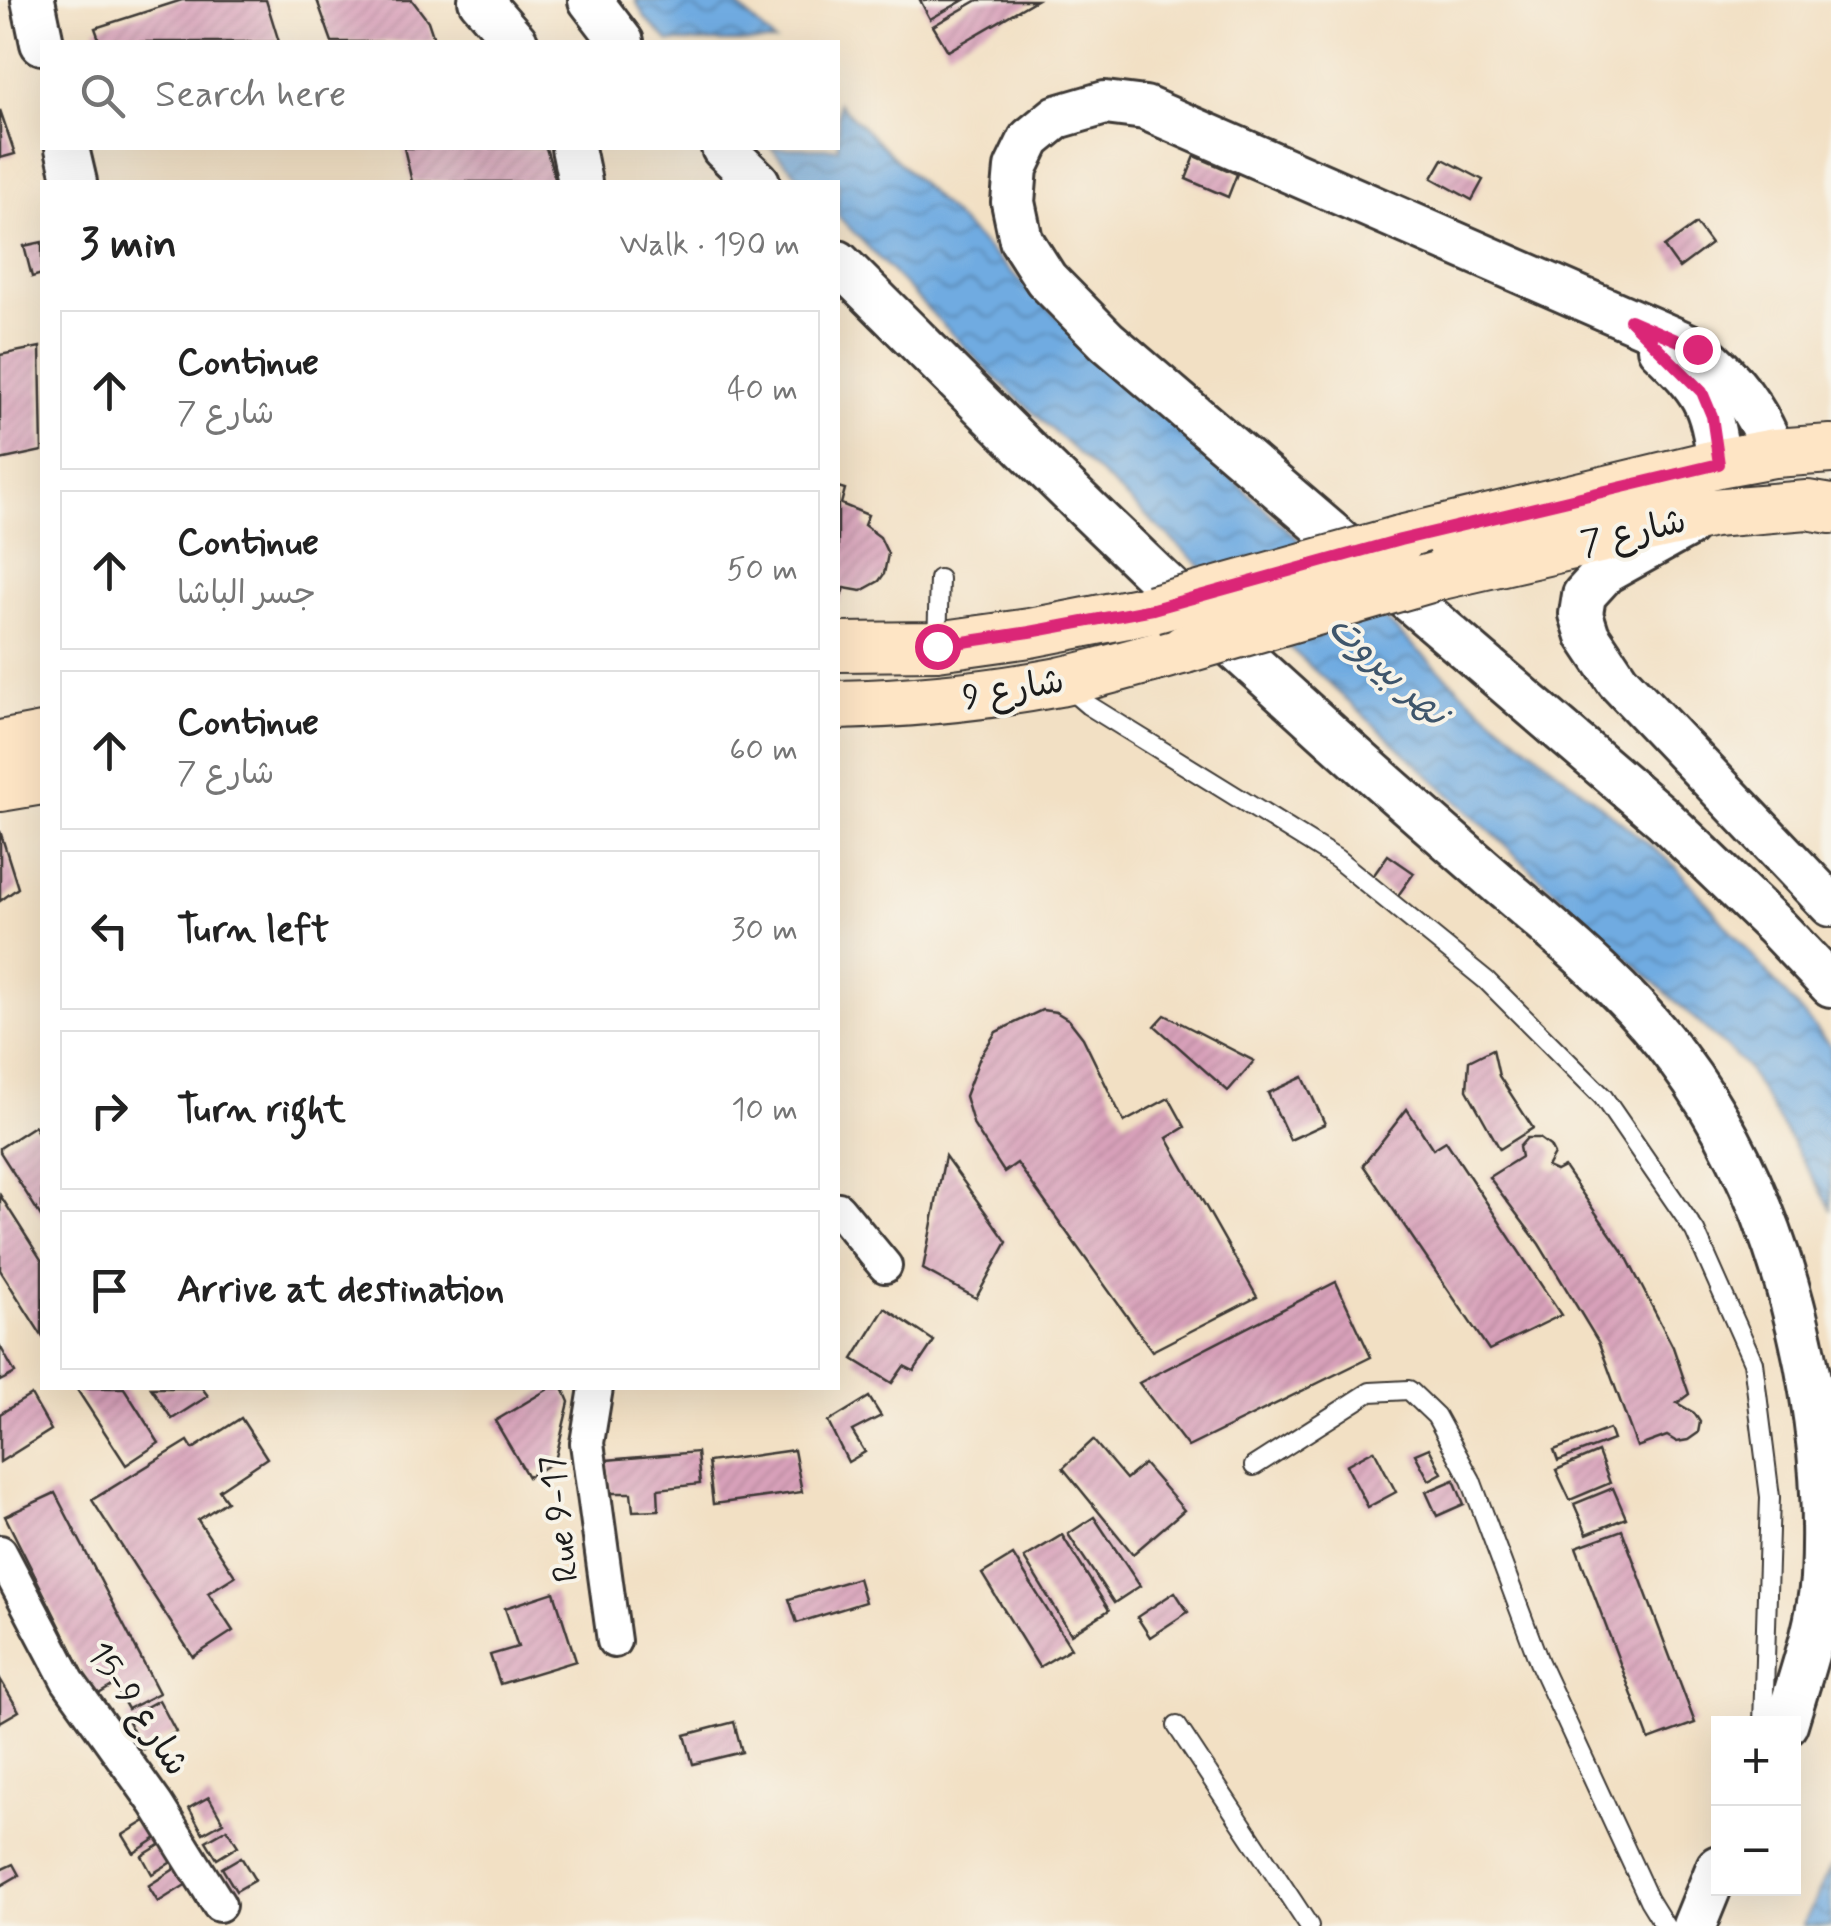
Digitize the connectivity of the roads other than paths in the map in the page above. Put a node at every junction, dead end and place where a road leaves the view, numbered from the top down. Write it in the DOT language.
graph roads {
  1 [pos="33,0"];
  2 [pos="480,0"];
  3 [pos="520,0"];
  4 [pos="590,0"];
  5 [pos="41,40"];
  6 [pos="514,40"];
  7 [pos="537,40"];
  8 [pos="620,40"];
  9 [pos="67,150"];
  10 [pos="573,150"];
  11 [pos="725,150"];
  12 [pos="74,180"];
  13 [pos="580,180"];
  14 [pos="756,180"];
  15 [pos="840,264"];
  16 [pos="1630,320"];
  17 [pos="1831,449"];
  18 [pos="1774,452"];
  19 [pos="1719,464"];
  20 [pos="1831,509"];
  21 [pos="1713,513"];
  22 [pos="939,579"];
  23 [pos="937,646"];
  24 [pos="840,648"];
  25 [pos="1185,649"];
  26 [pos="1060,682"];
  27 [pos="840,705"];
  28 [pos="40,737"];
  29 [pos="0,745"];
  30 [pos="40,780"];
  31 [pos="0,787"];
  32 [pos="1831,904"];
  33 [pos="1831,985"];
  34 [pos="840,1212"];
  35 [pos="885,1266"];
  36 [pos="596,1390"];
  37 [pos="1254,1466"];
  38 [pos="0,1552"];
  39 [pos="614,1641"];
  40 [pos="1764,1716"];
  41 [pos="1788,1716"];
  42 [pos="1177,1726"];
  43 [pos="219,1905"];
  44 [pos="1309,1926"];
  45 [pos="1665,1926"];
  1 -- 5 [label="street"];
  2 -- 6 [label="street"];
  3 -- 7 [label="street"];
  4 -- 8 [label="street"];
  9 -- 12 [label="street"];
  10 -- 13 [label="street"];
  11 -- 14 [label="street"];
  15 -- 41 [label="street"];
  16 -- 18 [label="street"];
  16 -- 19 [label="street"];
  16 -- 33 [label="street"];
  17 -- 18 [label="main road, شارع 7"];
  18 -- 19 [label="main road, شارع 7"];
  19 -- 23 [label="main road, شارع 7, bridge"];
  20 -- 21 [label="main road, شارع 7"];
  21 -- 25 [label="main road, شارع 7, bridge"];
  21 -- 32 [label="street"];
  22 -- 23 [label="lane"];
  23 -- 24 [label="main road"];
  25 -- 26 [label="main road, شارع 9"];
  26 -- 27 [label="main road, شارع 9"];
  26 -- 40 [label="lane"];
  28 -- 29 [label="main road"];
  30 -- 31 [label="main road"];
  34 -- 35 [label="street"];
  36 -- 39 [label="street, Rue 9-17"];
  37 -- 45 [label="lane"];
  38 -- 43 [label="street, شارع 9-15"];
  42 -- 44 [label="lane"];
}
